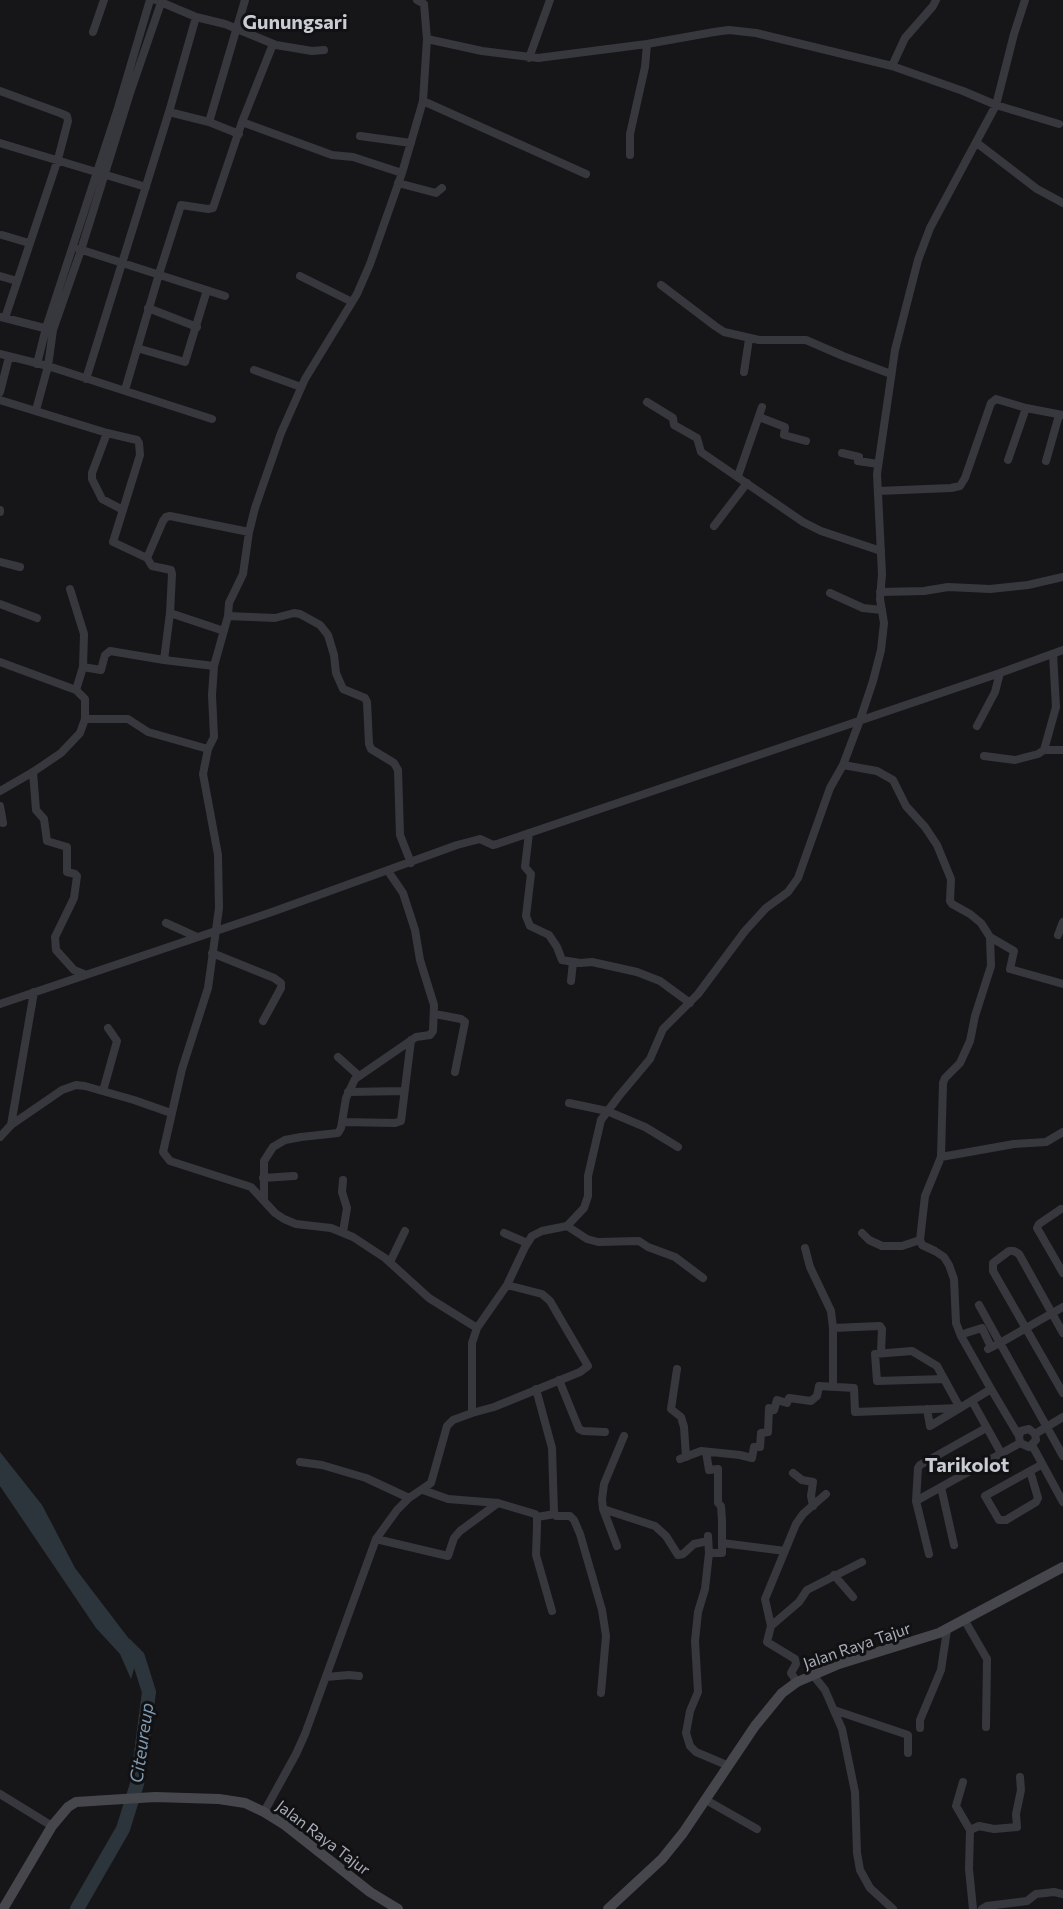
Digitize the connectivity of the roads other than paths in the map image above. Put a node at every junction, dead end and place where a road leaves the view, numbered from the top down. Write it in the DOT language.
graph roads {
  1 [pos="104,0"];
  2 [pos="150,0"];
  3 [pos="245,0"];
  4 [pos="417,0"];
  5 [pos="550,0"];
  6 [pos="936,0"];
  7 [pos="1025,0"];
  8 [pos="159,1"];
  9 [pos="196,17"];
  10 [pos="236,28"];
  11 [pos="93,32"];
  12 [pos="427,39"];
  13 [pos="273,44"];
  14 [pos="646,44"];
  15 [pos="324,50"];
  16 [pos="530,58"];
  17 [pos="892,66"];
  18 [pos="132,74"];
  19 [pos="0,91"];
  20 [pos="423,101"];
  21 [pos="996,105"];
  22 [pos="169,112"];
  23 [pos="209,122"];
  24 [pos="242,122"];
  25 [pos="1059,124"];
  26 [pos="239,134"];
  27 [pos="360,136"];
  28 [pos="0,142"];
  29 [pos="411,143"];
  30 [pos="977,143"];
  31 [pos="630,155"];
  32 [pos="58,159"];
  33 [pos="100,173"];
  34 [pos="402,173"];
  35 [pos="586,174"];
  36 [pos="398,183"];
  37 [pos="146,187"];
  38 [pos="442,188"];
  39 [pos="1063,203"];
  40 [pos="2,235"];
  41 [pos="29,243"];
  42 [pos="72,246"];
  43 [pos="81,250"];
  44 [pos="121,264"];
  45 [pos="159,274"];
  46 [pos="0,276"];
  47 [pos="300,276"];
  48 [pos="17,281"];
  49 [pos="661,285"];
  50 [pos="207,290"];
  51 [pos="225,296"];
  52 [pos="352,302"];
  53 [pos="148,309"];
  54 [pos="2,317"];
  55 [pos="197,327"];
  56 [pos="49,329"];
  57 [pos="749,339"];
  58 [pos="137,348"];
  59 [pos="0,354"];
  60 [pos="9,357"];
  61 [pos="37,364"];
  62 [pos="48,366"];
  63 [pos="254,370"];
  64 [pos="744,372"];
  65 [pos="891,374"];
  66 [pos="86,379"];
  67 [pos="301,387"];
  68 [pos="125,390"];
  69 [pos="0,392"];
  70 [pos="0,400"];
  71 [pos="647,402"];
  72 [pos="762,407"];
  73 [pos="1026,408"];
  74 [pos="36,410"];
  75 [pos="1061,415"];
  76 [pos="759,417"];
  77 [pos="212,419"];
  78 [pos="107,433"];
  79 [pos="806,441"];
  80 [pos="842,453"];
  81 [pos="1008,460"];
  82 [pos="1046,461"];
  83 [pos="878,464"];
  84 [pos="738,476"];
  85 [pos="747,483"];
  86 [pos="878,491"];
  87 [pos="123,510"];
  88 [pos="714,526"];
  89 [pos="249,532"];
  90 [pos="881,551"];
  91 [pos="147,558"];
  92 [pos="0,562"];
  93 [pos="20,567"];
  94 [pos="1063,577"];
  95 [pos="70,589"];
  96 [pos="880,592"];
  97 [pos="830,593"];
  98 [pos="0,604"];
  99 [pos="882,610"];
  100 [pos="170,613"];
  101 [pos="228,616"];
  102 [pos="37,618"];
  103 [pos="224,631"];
  104 [pos="1063,650"];
  105 [pos="1053,654"];
  106 [pos="164,660"];
  107 [pos="0,662"];
  108 [pos="214,666"];
  109 [pos="83,667"];
  110 [pos="1000,673"];
  111 [pos="76,690"];
  112 [pos="85,719"];
  113 [pos="860,720"];
  114 [pos="977,726"];
  115 [pos="208,749"];
  116 [pos="1044,750"];
  117 [pos="1063,750"];
  118 [pos="984,756"];
  119 [pos="843,765"];
  120 [pos="33,772"];
  121 [pos="4,783"];
  122 [pos="0,791"];
  123 [pos="0,806"];
  124 [pos="3,823"];
  125 [pos="529,833"];
  126 [pos="411,863"];
  127 [pos="388,871"];
  128 [pos="1063,922"];
  129 [pos="166,923"];
  130 [pos="216,931"];
  131 [pos="1058,935"];
  132 [pos="197,937"];
  133 [pos="990,937"];
  134 [pos="212,953"];
  135 [pos="573,962"];
  136 [pos="84,974"];
  137 [pos="571,981"];
  138 [pos="1063,984"];
  139 [pos="34,992"];
  140 [pos="690,1003"];
  141 [pos="0,1004"];
  142 [pos="435,1014"];
  143 [pos="263,1021"];
  144 [pos="108,1029"];
  145 [pos="411,1040"];
  146 [pos="338,1057"];
  147 [pos="455,1072"];
  148 [pos="359,1076"];
  149 [pos="103,1091"];
  150 [pos="404,1091"];
  151 [pos="348,1092"];
  152 [pos="569,1103"];
  153 [pos="608,1110"];
  154 [pos="171,1113"];
  155 [pos="342,1122"];
  156 [pos="11,1125"];
  157 [pos="1063,1132"];
  158 [pos="0,1137"];
  159 [pos="678,1147"];
  160 [pos="941,1157"];
  161 [pos="294,1176"];
  162 [pos="263,1178"];
  163 [pos="343,1180"];
  164 [pos="264,1199"];
  165 [pos="1062,1209"];
  166 [pos="567,1226"];
  167 [pos="405,1231"];
  168 [pos="343,1232"];
  169 [pos="504,1233"];
  170 [pos="862,1233"];
  171 [pos="920,1240"];
  172 [pos="527,1243"];
  173 [pos="805,1248"];
  174 [pos="390,1262"];
  175 [pos="1063,1273"];
  176 [pos="703,1278"];
  177 [pos="507,1285"];
  178 [pos="979,1305"];
  179 [pos="1063,1307"];
  180 [pos="1052,1314"];
  181 [pos="477,1328"];
  182 [pos="833,1328"];
  183 [pos="1026,1329"];
  184 [pos="966,1333"];
  185 [pos="1063,1333"];
  186 [pos="1000,1343"];
  187 [pos="881,1353"];
  188 [pos="677,1370"];
  189 [pos="944,1379"];
  190 [pos="559,1380"];
  191 [pos="833,1386"];
  192 [pos="536,1389"];
  193 [pos="992,1389"];
  194 [pos="1063,1393"];
  195 [pos="972,1401"];
  196 [pos="960,1408"];
  197 [pos="927,1409"];
  198 [pos="472,1413"];
  199 [pos="1063,1418"];
  200 [pos="1047,1427"];
  201 [pos="986,1428"];
  202 [pos="605,1432"];
  203 [pos="1035,1434"];
  204 [pos="624,1436"];
  205 [pos="1019,1439"];
  206 [pos="1032,1445"];
  207 [pos="706,1452"];
  208 [pos="1001,1453"];
  209 [pos="1063,1456"];
  210 [pos="300,1462"];
  211 [pos="1041,1465"];
  212 [pos="1030,1471"];
  213 [pos="793,1473"];
  214 [pos="941,1487"];
  215 [pos="423,1490"];
  216 [pos="826,1494"];
  217 [pos="409,1498"];
  218 [pos="916,1501"];
  219 [pos="1063,1502"];
  220 [pos="498,1503"];
  221 [pos="813,1506"];
  222 [pos="603,1509"];
  223 [pos="555,1514"];
  224 [pos="537,1517"];
  225 [pos="376,1539"];
  226 [pos="722,1543"];
  227 [pos="954,1545"];
  228 [pos="617,1546"];
  229 [pos="785,1551"];
  230 [pos="709,1553"];
  231 [pos="929,1554"];
  232 [pos="862,1562"];
  233 [pos="1063,1567"];
  234 [pos="834,1575"];
  235 [pos="853,1597"];
  236 [pos="552,1611"];
  237 [pos="965,1621"];
  238 [pos="771,1626"];
  239 [pos="947,1630"];
  240 [pos="813,1675"];
  241 [pos="359,1676"];
  242 [pos="326,1677"];
  243 [pos="797,1682"];
  244 [pos="601,1693"];
  245 [pos="834,1710"];
  246 [pos="986,1727"];
  247 [pos="920,1728"];
  248 [pos="908,1753"];
  249 [pos="729,1766"];
  250 [pos="1020,1777"];
  251 [pos="963,1782"];
  252 [pos="0,1794"];
  253 [pos="706,1800"];
  254 [pos="264,1812"];
  255 [pos="52,1826"];
  256 [pos="757,1829"];
  257 [pos="970,1830"];
  258 [pos="1063,1894"];
  259 [pos="3,1909"];
  260 [pos="398,1909"];
  261 [pos="608,1909"];
  262 [pos="892,1909"];
  263 [pos="973,1909"];
  264 [pos="982,1909"];
  1 -- 11 [label="street"];
  2 -- 18 [label="street"];
  3 -- 10 [label="street"];
  4 -- 12 [label="street"];
  5 -- 16 [label="street"];
  6 -- 17 [label="street"];
  7 -- 21 [label="street"];
  8 -- 9 [label="street"];
  8 -- 18 [label="street"];
  9 -- 10 [label="street"];
  9 -- 22 [label="street"];
  10 -- 13 [label="street"];
  10 -- 23 [label="street"];
  12 -- 16 [label="street"];
  12 -- 20 [label="street"];
  13 -- 15 [label="street"];
  13 -- 24 [label="street"];
  14 -- 16 [label="street"];
  14 -- 17 [label="street"];
  14 -- 31 [label="street"];
  17 -- 21 [label="street"];
  18 -- 33 [label="street"];
  19 -- 32 [label="street"];
  20 -- 29 [label="street"];
  20 -- 35 [label="street"];
  21 -- 25 [label="street"];
  21 -- 30 [label="street"];
  22 -- 23 [label="street"];
  22 -- 37 [label="street"];
  23 -- 26 [label="street"];
  24 -- 26 [label="street"];
  24 -- 34 [label="street"];
  26 -- 45 [label="street"];
  27 -- 29 [label="street"];
  28 -- 32 [label="street"];
  29 -- 34 [label="street"];
  30 -- 39 [label="street"];
  30 -- 65 [label="street"];
  32 -- 33 [label="street"];
  32 -- 41 [label="street"];
  33 -- 37 [label="street"];
  33 -- 42 [label="street"];
  33 -- 43 [label="street"];
  34 -- 36 [label="street"];
  36 -- 38 [label="street"];
  36 -- 52 [label="street"];
  37 -- 44 [label="street"];
  40 -- 41 [label="street"];
  41 -- 48 [label="street"];
  42 -- 43 [label="street"];
  42 -- 56 [label="street"];
  43 -- 44 [label="street"];
  43 -- 56 [label="street"];
  44 -- 45 [label="street"];
  44 -- 66 [label="street"];
  45 -- 50 [label="street"];
  45 -- 53 [label="street"];
  46 -- 48 [label="street"];
  47 -- 52 [label="street"];
  48 -- 54 [label="street"];
  49 -- 57 [label="street"];
  50 -- 51 [label="street"];
  50 -- 55 [label="street"];
  52 -- 67 [label="street"];
  53 -- 55 [label="street"];
  53 -- 58 [label="street"];
  54 -- 56 [label="street"];
  55 -- 58 [label="street"];
  56 -- 61 [label="street"];
  56 -- 62 [label="street"];
  57 -- 64 [label="street"];
  57 -- 65 [label="street"];
  58 -- 68 [label="street"];
  59 -- 60 [label="street"];
  60 -- 61 [label="street"];
  60 -- 69 [label="street"];
  61 -- 62 [label="street"];
  62 -- 66 [label="street"];
  62 -- 74 [label="street"];
  63 -- 67 [label="street"];
  65 -- 83 [label="street"];
  66 -- 68 [label="street"];
  67 -- 89 [label="street"];
  68 -- 77 [label="street"];
  70 -- 74 [label="street"];
  71 -- 84 [label="street"];
  72 -- 76 [label="street"];
  73 -- 75 [label="street"];
  73 -- 81 [label="street"];
  73 -- 86 [label="street"];
  74 -- 78 [label="street"];
  75 -- 82 [label="street"];
  76 -- 79 [label="street"];
  76 -- 84 [label="street"];
  78 -- 87 [label="street"];
  78 -- 87 [label="street"];
  80 -- 83 [label="street"];
  83 -- 86 [label="street"];
  84 -- 85 [label="street"];
  85 -- 88 [label="street"];
  85 -- 90 [label="street"];
  86 -- 90 [label="street"];
  87 -- 91 [label="street"];
  89 -- 91 [label="street"];
  89 -- 101 [label="street"];
  90 -- 96 [label="street"];
  91 -- 100 [label="street"];
  92 -- 93 [label="street"];
  94 -- 96 [label="street"];
  95 -- 109 [label="street"];
  96 -- 99 [label="street"];
  97 -- 99 [label="street"];
  98 -- 102 [label="street"];
  99 -- 113 [label="street"];
  100 -- 103 [label="street"];
  100 -- 106 [label="street"];
  101 -- 103 [label="street"];
  101 -- 126 [label="street"];
  103 -- 108 [label="street"];
  104 -- 105 [label="street"];
  105 -- 110 [label="street"];
  105 -- 116 [label="street"];
  106 -- 108 [label="street"];
  106 -- 109 [label="street"];
  107 -- 111 [label="street"];
  108 -- 115 [label="street"];
  109 -- 111 [label="street"];
  110 -- 113 [label="street"];
  110 -- 114 [label="street"];
  111 -- 112 [label="street"];
  112 -- 115 [label="street"];
  112 -- 120 [label="street"];
  113 -- 119 [label="street"];
  113 -- 125 [label="street"];
  115 -- 130 [label="street"];
  116 -- 117 [label="street"];
  116 -- 118 [label="street"];
  119 -- 133 [label="street"];
  119 -- 140 [label="street"];
  120 -- 121 [label="street"];
  120 -- 136 [label="street"];
  121 -- 122 [label="street"];
  123 -- 124 [label="street"];
  125 -- 126 [label="street"];
  125 -- 135 [label="street"];
  126 -- 127 [label="street"];
  127 -- 130 [label="street"];
  127 -- 142 [label="street"];
  128 -- 131 [label="street"];
  129 -- 132 [label="street"];
  130 -- 132 [label="street"];
  130 -- 134 [label="street"];
  132 -- 136 [label="street"];
  133 -- 138 [label="street"];
  133 -- 160 [label="street"];
  134 -- 143 [label="street"];
  134 -- 154 [label="street"];
  135 -- 137 [label="street"];
  135 -- 140 [label="street"];
  136 -- 139 [label="street"];
  139 -- 141 [label="street"];
  139 -- 156 [label="street"];
  140 -- 153 [label="street"];
  142 -- 145 [label="street"];
  142 -- 147 [label="street"];
  144 -- 149 [label="street"];
  145 -- 148 [label="street"];
  145 -- 150 [label="street"];
  146 -- 148 [label="street"];
  148 -- 151 [label="street"];
  149 -- 154 [label="street"];
  149 -- 156 [label="street"];
  150 -- 151 [label="street"];
  150 -- 155 [label="street"];
  151 -- 155 [label="street"];
  152 -- 153 [label="street"];
  153 -- 159 [label="street"];
  153 -- 166 [label="street"];
  154 -- 164 [label="street"];
  155 -- 162 [label="street"];
  156 -- 158 [label="street"];
  157 -- 160 [label="street"];
  160 -- 171 [label="street"];
  161 -- 162 [label="street"];
  162 -- 164 [label="street"];
  163 -- 168 [label="street"];
  164 -- 168 [label="street"];
  165 -- 175 [label="street"];
  166 -- 172 [label="street"];
  166 -- 176 [label="street"];
  167 -- 174 [label="street"];
  168 -- 174 [label="street"];
  169 -- 172 [label="street"];
  170 -- 171 [label="street"];
  171 -- 193 [label="street"];
  172 -- 177 [label="street"];
  173 -- 182 [label="street"];
  174 -- 181 [label="street"];
  177 -- 181 [label="street"];
  177 -- 190 [label="street"];
  178 -- 186 [label="street"];
  179 -- 180 [label="street"];
  180 -- 183 [label="street"];
  180 -- 183 [label="street"];
  180 -- 185 [label="street"];
  181 -- 198 [label="street"];
  182 -- 187 [label="street"];
  182 -- 191 [label="street"];
  183 -- 186 [label="street"];
  183 -- 194 [label="street"];
  184 -- 186 [label="street"];
  186 -- 200 [label="street"];
  187 -- 189 [label="street"];
  187 -- 189 [label="street"];
  188 -- 207 [label="street"];
  189 -- 196 [label="street"];
  190 -- 192 [label="street"];
  190 -- 202 [label="street"];
  191 -- 197 [label="street"];
  191 -- 207 [label="street"];
  192 -- 198 [label="street"];
  192 -- 223 [label="street"];
  193 -- 195 [label="street"];
  193 -- 205 [label="street"];
  195 -- 196 [label="street"];
  195 -- 201 [label="street"];
  196 -- 197 [label="street"];
  196 -- 197 [label="street"];
  198 -- 215 [label="street"];
  199 -- 200 [label="street"];
  200 -- 203 [label="street"];
  200 -- 209 [label="street"];
  201 -- 208 [label="street"];
  201 -- 218 [label="street"];
  203 -- 205 [label="street"];
  203 -- 206 [label="street"];
  204 -- 222 [label="street"];
  205 -- 206 [label="street"];
  205 -- 208 [label="street"];
  206 -- 211 [label="street"];
  207 -- 226 [label="street"];
  208 -- 214 [label="street"];
  210 -- 217 [label="street"];
  211 -- 212 [label="street"];
  211 -- 219 [label="street"];
  212 -- 212 [label="street"];
  213 -- 221 [label="street"];
  214 -- 218 [label="street"];
  214 -- 227 [label="street"];
  215 -- 217 [label="street"];
  215 -- 220 [label="street"];
  216 -- 221 [label="street"];
  217 -- 225 [label="street"];
  218 -- 231 [label="street"];
  220 -- 224 [label="street"];
  220 -- 225 [label="street"];
  221 -- 229 [label="street"];
  222 -- 228 [label="street"];
  222 -- 230 [label="street"];
  223 -- 224 [label="street"];
  223 -- 244 [label="street"];
  224 -- 236 [label="street"];
  225 -- 242 [label="street"];
  226 -- 229 [label="street"];
  226 -- 230 [label="street"];
  229 -- 238 [label="street"];
  230 -- 249 [label="street"];
  232 -- 234 [label="street"];
  233 -- 237 [label="main road, Jalan Raya Tajur"];
  234 -- 235 [label="street"];
  234 -- 238 [label="street"];
  237 -- 239 [label="main road, Jalan Raya Tajur"];
  237 -- 246 [label="street"];
  238 -- 243 [label="street"];
  239 -- 240 [label="main road, Jalan Raya Tajur"];
  239 -- 247 [label="street"];
  240 -- 243 [label="main road, Jalan Raya Tajur"];
  240 -- 245 [label="street"];
  241 -- 242 [label="street"];
  242 -- 254 [label="street"];
  243 -- 249 [label="main road, Jalan Raya Tajur"];
  245 -- 248 [label="street"];
  245 -- 262 [label="street"];
  249 -- 253 [label="main road, Jalan Raya Tajur"];
  250 -- 257 [label="street"];
  251 -- 257 [label="street"];
  252 -- 255 [label="street"];
  253 -- 256 [label="street"];
  253 -- 261 [label="main road, Jalan Raya Tajur"];
  254 -- 255 [label="main road, Jalan Raya Tajur"];
  254 -- 260 [label="main road, Jalan Raya Tajur"];
  255 -- 259 [label="main road, Jalan Raya Tajur"];
  257 -- 263 [label="street"];
  258 -- 264 [label="street"];
}
